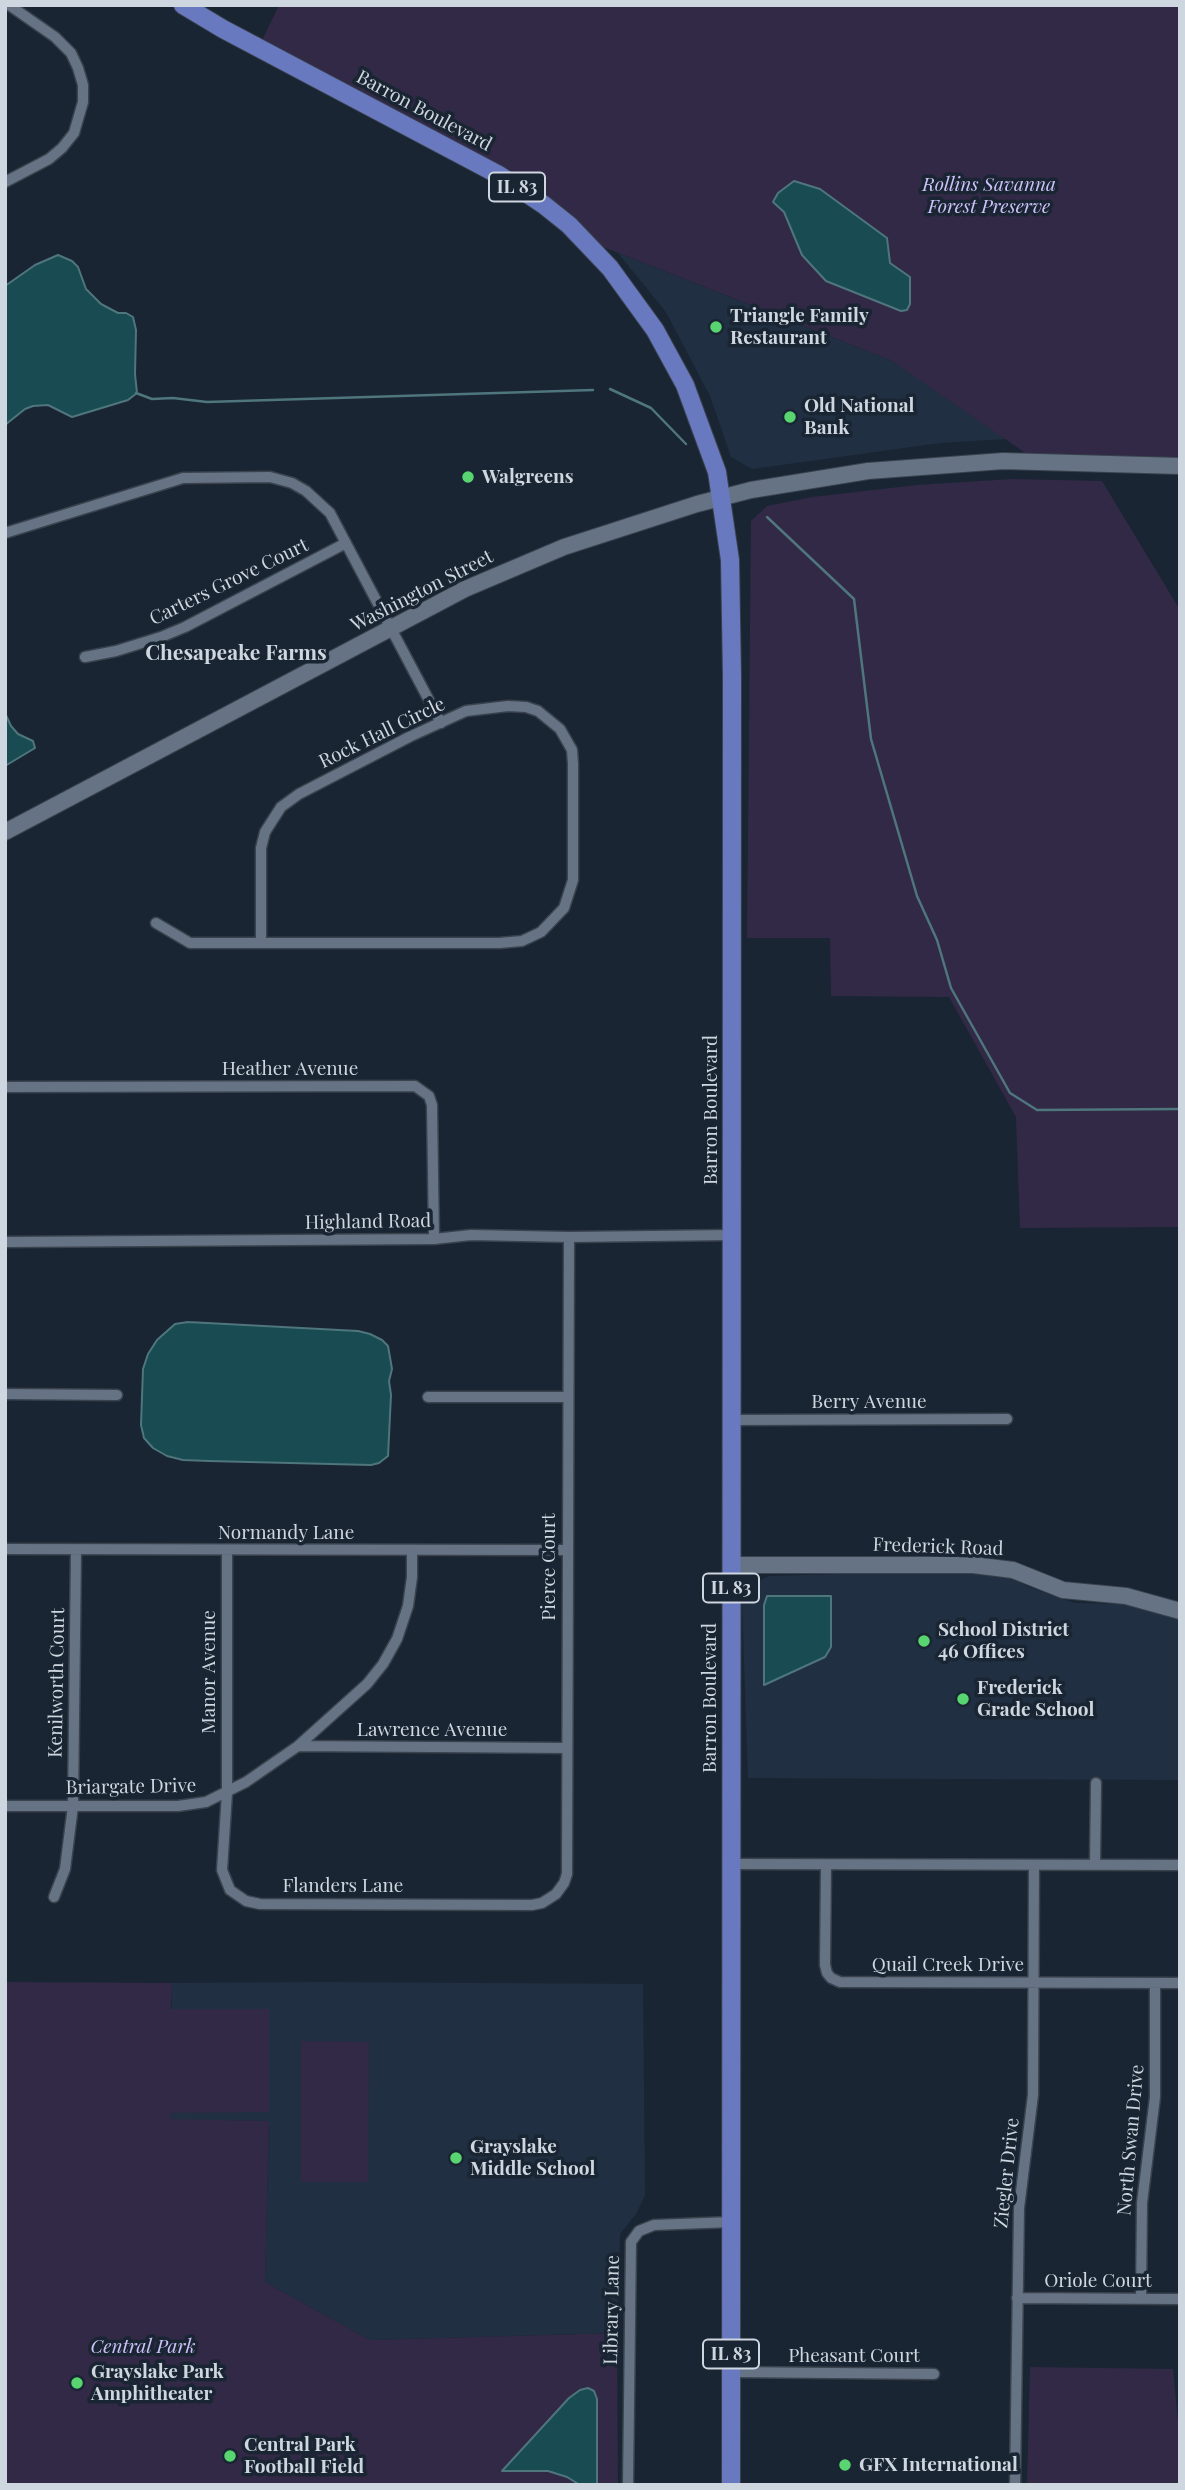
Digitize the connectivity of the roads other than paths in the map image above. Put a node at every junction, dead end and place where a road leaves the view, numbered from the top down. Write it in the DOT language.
graph roads {
  1 [pos="9,5"];
  2 [pos="183,5"];
  3 [pos="5,182"];
  4 [pos="1180,466"];
  5 [pos="722,497"];
  6 [pos="5,533"];
  7 [pos="346,543"];
  8 [pos="391,629"];
  9 [pos="85,657"];
  10 [pos="560,709"];
  11 [pos="549,719"];
  12 [pos="441,723"];
  13 [pos="5,832"];
  14 [pos="156,923"];
  15 [pos="261,943"];
  16 [pos="5,1087"];
  17 [pos="732,1236"];
  18 [pos="569,1237"];
  19 [pos="434,1239"];
  20 [pos="5,1242"];
  21 [pos="5,1394"];
  22 [pos="117,1395"];
  23 [pos="428,1397"];
  24 [pos="568,1397"];
  25 [pos="1007,1419"];
  26 [pos="732,1420"];
  27 [pos="5,1549"];
  28 [pos="76,1550"];
  29 [pos="227,1550"];
  30 [pos="566,1550"];
  31 [pos="412,1551"];
  32 [pos="732,1565"];
  33 [pos="1180,1611"];
  34 [pos="298,1746"];
  35 [pos="566,1748"];
  36 [pos="1096,1783"];
  37 [pos="227,1793"];
  38 [pos="5,1806"];
  39 [pos="72,1806"];
  40 [pos="731,1864"];
  41 [pos="826,1865"];
  42 [pos="1095,1865"];
  43 [pos="1180,1865"];
  44 [pos="1034,1866"];
  45 [pos="556,1894"];
  46 [pos="54,1898"];
  47 [pos="1035,1982"];
  48 [pos="1155,1983"];
  49 [pos="1180,1983"];
  50 [pos="731,2222"];
  51 [pos="1017,2298"];
  52 [pos="1140,2299"];
  53 [pos="1180,2299"];
  54 [pos="731,2372"];
  55 [pos="934,2374"];
  56 [pos="628,2485"];
  57 [pos="731,2485"];
  58 [pos="1016,2485"];
  1 -- 3 [label="street"];
  2 -- 5 [label="main road, Barron Boulevard / IL 83"];
  4 -- 5 [label="main road, Washington Street"];
  5 -- 8 [label="main road, Washington Street"];
  5 -- 17 [label="main road, Barron Boulevard / IL 83"];
  6 -- 7 [label="street"];
  7 -- 8 [label="street"];
  7 -- 9 [label="street, Carters Grove Court"];
  8 -- 12 [label="street"];
  8 -- 13 [label="main road, Washington Street"];
  10 -- 11 [label="street"];
  11 -- 12 [label="street, Rock Hall Circle"];
  11 -- 15 [label="street"];
  12 -- 15 [label="street, Rock Hall Circle"];
  14 -- 15 [label="street"];
  16 -- 19 [label="street, Heather Avenue"];
  17 -- 18 [label="street, Highland Road"];
  17 -- 26 [label="main road, Barron Boulevard / IL 83"];
  18 -- 19 [label="street, Highland Road"];
  18 -- 24 [label="street, Pierce Court"];
  19 -- 20 [label="street, Highland Road"];
  21 -- 22 [label="street"];
  23 -- 24 [label="street"];
  24 -- 30 [label="street, Pierce Court"];
  25 -- 26 [label="street, Berry Avenue"];
  26 -- 32 [label="main road, Barron Boulevard / IL 83"];
  27 -- 28 [label="street, Normandy Lane"];
  28 -- 29 [label="street, Normandy Lane"];
  28 -- 39 [label="street, Kenilworth Court"];
  29 -- 31 [label="street, Normandy Lane"];
  29 -- 37 [label="street, Manor Avenue"];
  30 -- 31 [label="street, Normandy Lane"];
  30 -- 35 [label="street, Pierce Court"];
  31 -- 34 [label="street, Briargate Drive"];
  32 -- 33 [label="main road, Frederick Road"];
  32 -- 40 [label="main road, Barron Boulevard / IL 83"];
  34 -- 35 [label="street, Lawrence Avenue"];
  34 -- 37 [label="street, Briargate Drive"];
  35 -- 45 [label="street, Pierce Court"];
  36 -- 42 [label="street"];
  37 -- 39 [label="street, Briargate Drive"];
  37 -- 45 [label="street, Flanders Lane"];
  38 -- 39 [label="street, Briargate Drive"];
  39 -- 46 [label="street, Kenilworth Court"];
  40 -- 41 [label="street"];
  40 -- 50 [label="main road, Barron Boulevard / IL 83"];
  41 -- 44 [label="street"];
  41 -- 47 [label="street, Quail Creek Drive"];
  42 -- 43 [label="street"];
  42 -- 44 [label="street"];
  44 -- 47 [label="street, Ziegler Drive"];
  47 -- 48 [label="street, Quail Creek Drive"];
  47 -- 51 [label="street, Ziegler Drive"];
  48 -- 49 [label="street, Quail Creek Drive"];
  48 -- 52 [label="street, North Swan Drive"];
  50 -- 54 [label="main road, Barron Boulevard / IL 83"];
  50 -- 56 [label="street, Library Lane"];
  51 -- 52 [label="street, Oriole Court"];
  51 -- 58 [label="street, Ziegler Drive"];
  52 -- 53 [label="street, Oriole Court"];
  54 -- 55 [label="street, Pheasant Court"];
  54 -- 57 [label="main road, Barron Boulevard / IL 83"];
}
